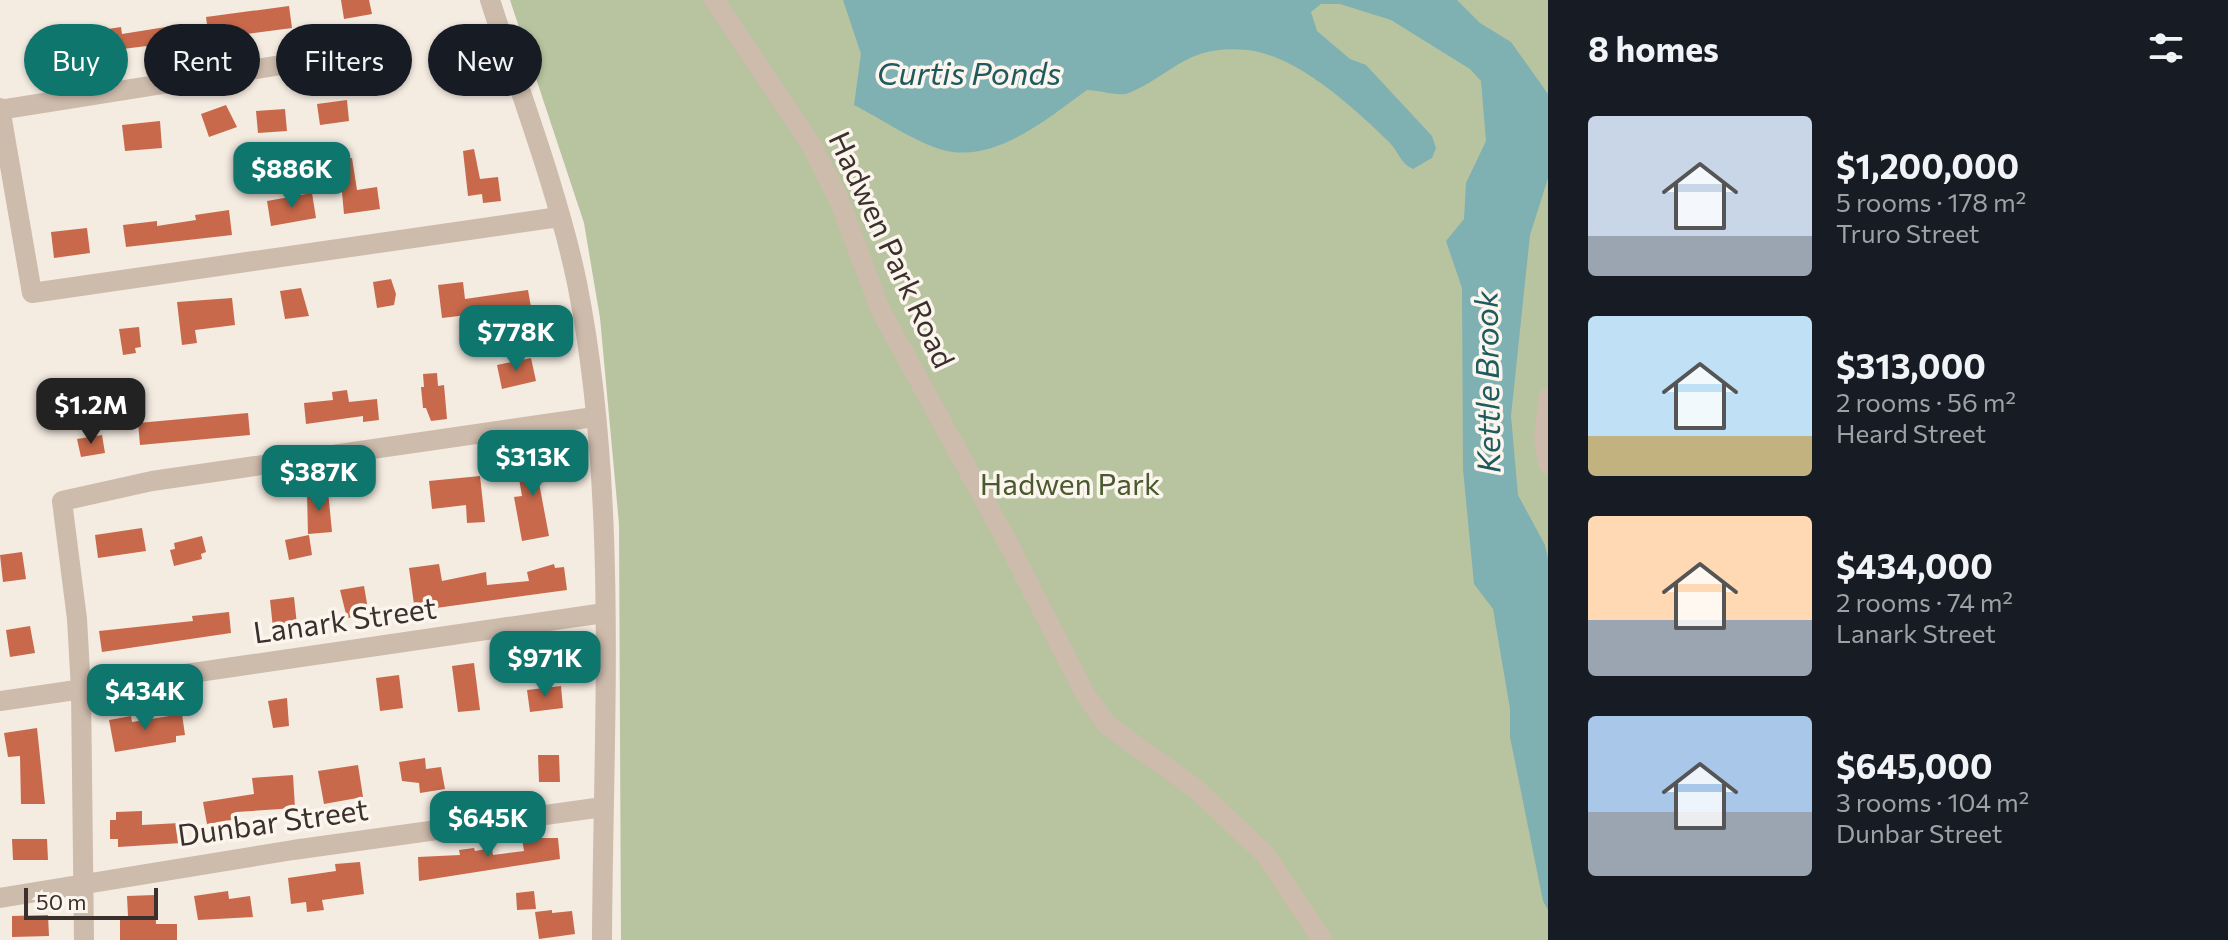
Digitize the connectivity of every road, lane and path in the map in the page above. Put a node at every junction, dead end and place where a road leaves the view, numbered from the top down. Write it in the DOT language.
graph roads {
  1 [pos="490,0"];
  2 [pos="714,0"];
  3 [pos="276,66"];
  4 [pos="0,109"];
  5 [pos="559,217"];
  6 [pos="1548,398"];
  7 [pos="594,417"];
  8 [pos="1548,464"];
  9 [pos="604,613"];
  10 [pos="81,690"];
  11 [pos="0,701"];
  12 [pos="603,807"];
  13 [pos="84,882"];
  14 [pos="0,898"];
  15 [pos="84,940"];
  16 [pos="602,940"];
  17 [pos="1322,940"];
  1 -- 5 [label="street"];
  2 -- 17 [label="street, Hadwen Park Road"];
  3 -- 4 [label="street"];
  4 -- 5 [label="street"];
  5 -- 7 [label="street"];
  6 -- 8 [label="street"];
  7 -- 9 [label="street"];
  7 -- 10 [label="street"];
  9 -- 10 [label="street, Lanark Street"];
  9 -- 12 [label="street"];
  10 -- 11 [label="street, Lanark Street"];
  10 -- 13 [label="street"];
  12 -- 13 [label="street, Dunbar Street"];
  12 -- 16 [label="street"];
  13 -- 14 [label="street, Dunbar Street"];
  13 -- 15 [label="street"];
}
